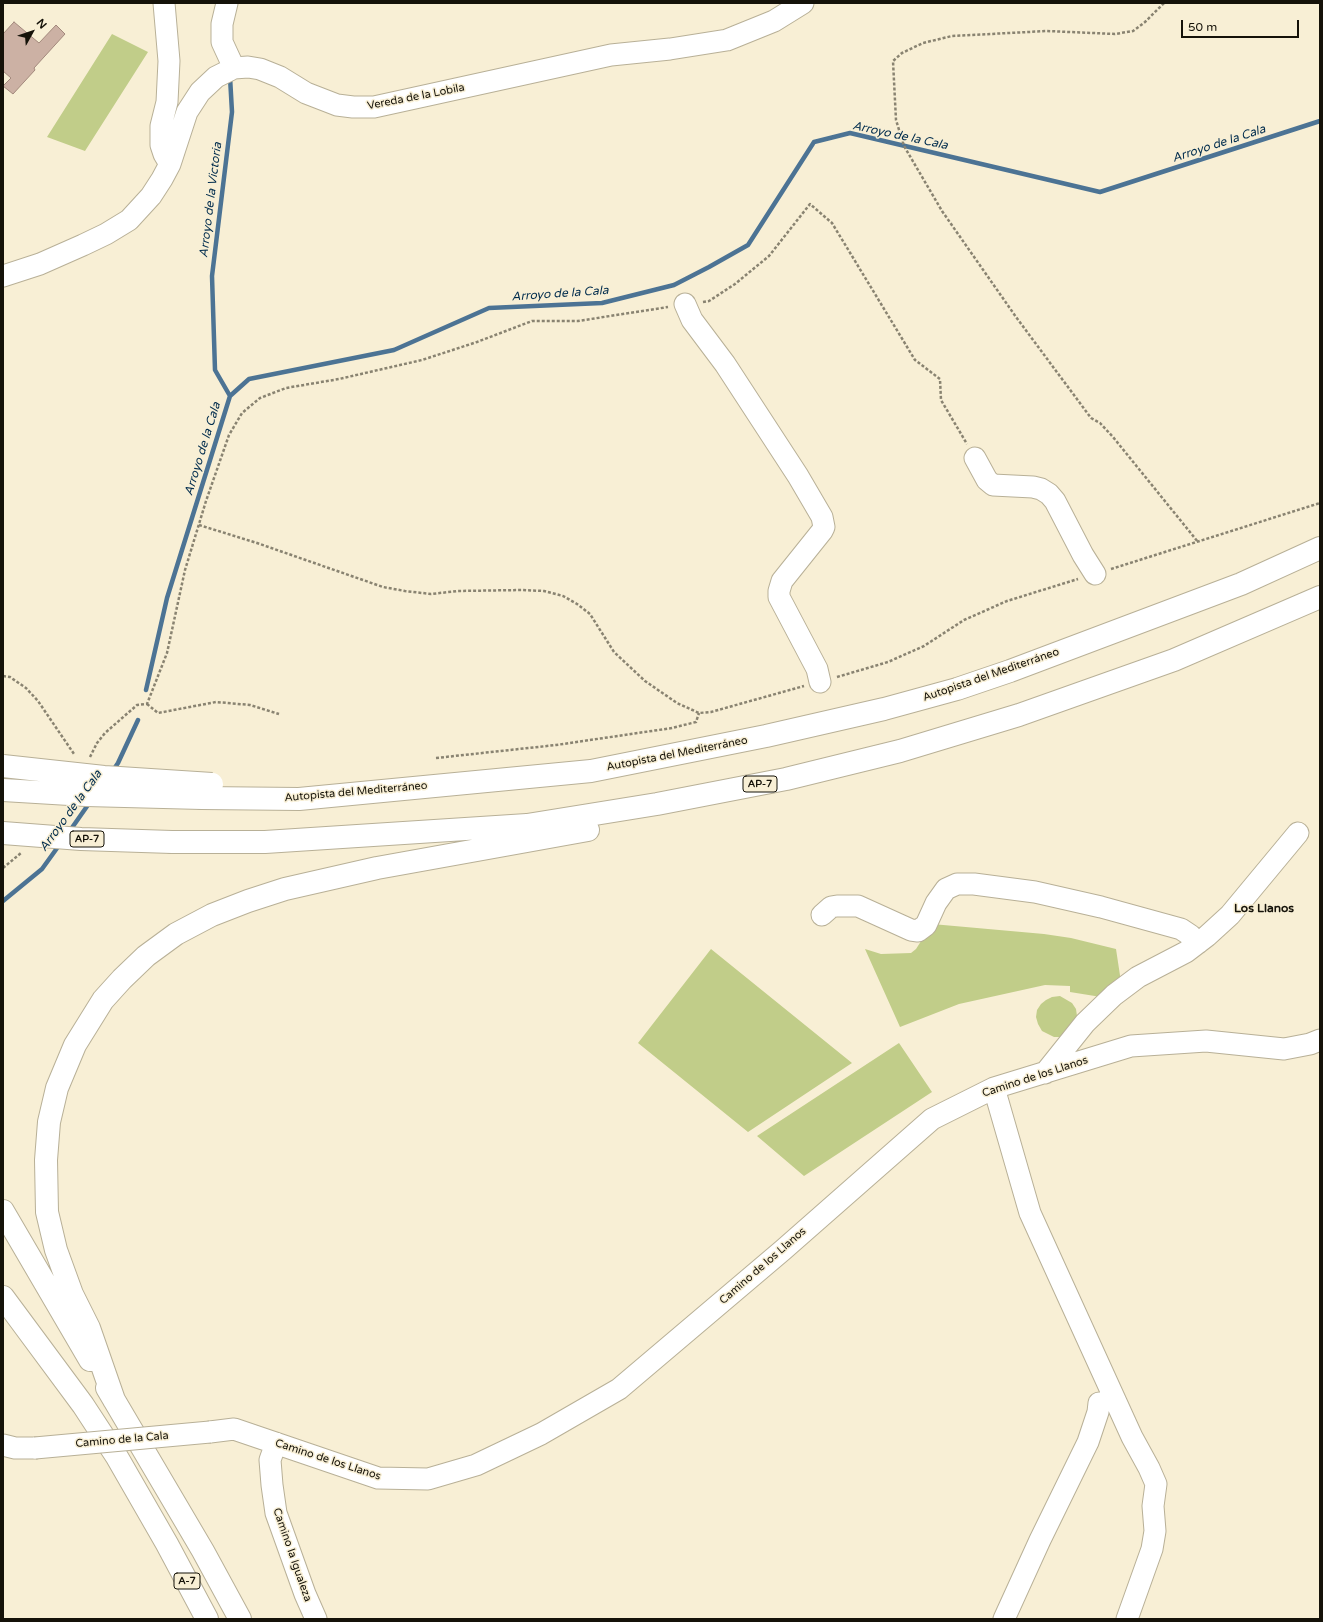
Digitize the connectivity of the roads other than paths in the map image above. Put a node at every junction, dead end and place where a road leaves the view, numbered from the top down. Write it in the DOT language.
graph roads {
  1 [pos="164,3"];
  2 [pos="227,3"];
  3 [pos="803,3"];
  4 [pos="234,68"];
  5 [pos="170,164"];
  6 [pos="3,276"];
  7 [pos="685,304"];
  8 [pos="975,458"];
  9 [pos="1320,548"];
  10 [pos="1095,574"];
  11 [pos="1320,597"];
  12 [pos="820,682"];
  13 [pos="3,766"];
  14 [pos="786,779"];
  15 [pos="3,790"];
  16 [pos="207,791"];
  17 [pos="3,833"];
  18 [pos="1298,833"];
  19 [pos="822,915"];
  20 [pos="1198,943"];
  21 [pos="1320,1040"];
  22 [pos="1045,1073"];
  23 [pos="994,1088"];
  24 [pos="3,1210"];
  25 [pos="3,1297"];
  26 [pos="114,1400"];
  27 [pos="1099,1403"];
  28 [pos="210,1432"];
  29 [pos="276,1443"];
  30 [pos="3,1445"];
  31 [pos="207,1619"];
  32 [pos="240,1619"];
  33 [pos="316,1619"];
  34 [pos="1004,1619"];
  35 [pos="1128,1619"];
  1 -- 5 [label="street"];
  2 -- 4 [label="street"];
  3 -- 4 [label="street, Vereda de la Lobila"];
  4 -- 5 [label="street, Vereda de la Lobila"];
  5 -- 6 [label="street, Vereda de la Lobila"];
  7 -- 12 [label="street"];
  8 -- 10 [label="street"];
  9 -- 16 [label="highway, Autopista del Mediterráneo"];
  11 -- 14 [label="highway, AP-7"];
  13 -- 16 [label="highway, bridge"];
  14 -- 17 [label="highway, AP-7, bridge"];
  14 -- 26 [label="highway"];
  15 -- 16 [label="highway, Autopista del Mediterráneo, bridge"];
  18 -- 20 [label="street"];
  19 -- 20 [label="street"];
  20 -- 22 [label="street"];
  21 -- 22 [label="street, Camino de los Llanos"];
  22 -- 23 [label="street, Camino de los Llanos"];
  23 -- 29 [label="street, Camino de los Llanos"];
  23 -- 35 [label="street"];
  24 -- 26 [label="highway"];
  25 -- 31 [label="highway, A-7"];
  26 -- 32 [label="highway"];
  27 -- 34 [label="street"];
  28 -- 29 [label="street, Camino de los Llanos"];
  28 -- 30 [label="street, Camino de la Cala, bridge"];
  29 -- 33 [label="street, Camino la Igualeza"];
}
